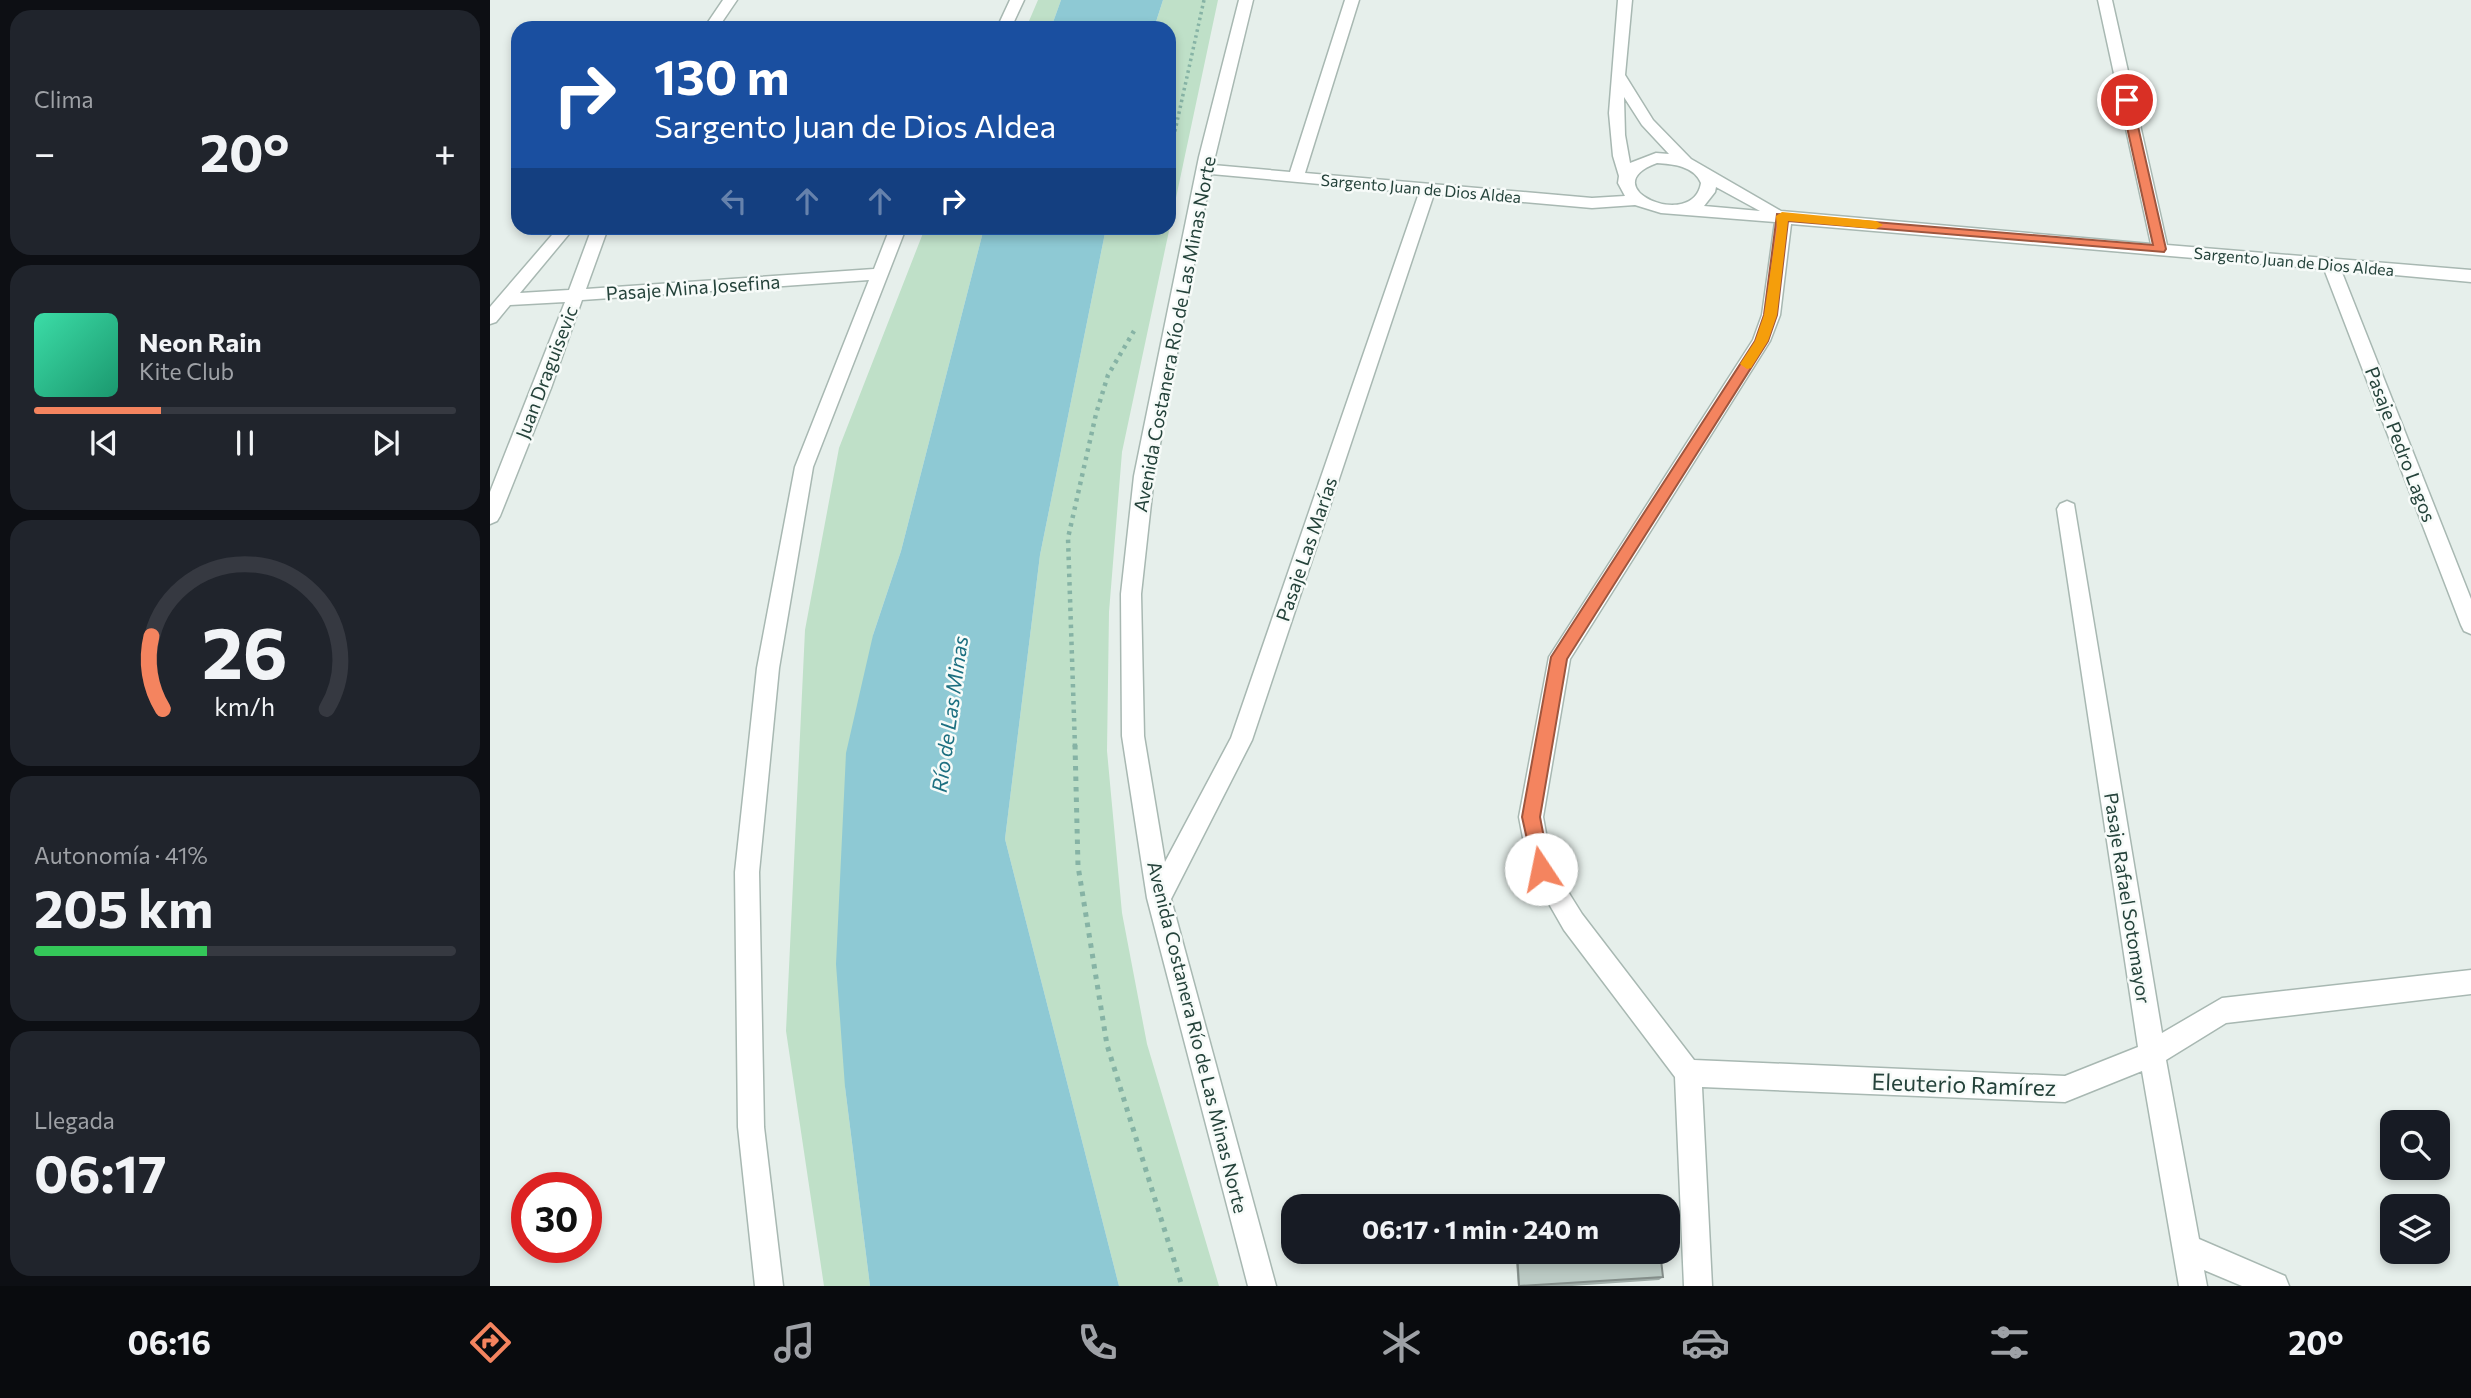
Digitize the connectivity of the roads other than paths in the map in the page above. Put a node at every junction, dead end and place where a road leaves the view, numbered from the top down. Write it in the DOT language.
graph roads {
  1 [pos="730,0"];
  2 [pos="1017,0"];
  3 [pos="1246,0"];
  4 [pos="1352,0"];
  5 [pos="1625,0"];
  6 [pos="2105,0"];
  7 [pos="715,21"];
  8 [pos="1007,21"];
  9 [pos="1619,76"];
  10 [pos="1684,161"];
  11 [pos="1205,169"];
  12 [pos="1626,174"];
  13 [pos="1704,174"];
  14 [pos="1296,177"];
  15 [pos="1428,189"];
  16 [pos="1637,200"];
  17 [pos="1678,209"];
  18 [pos="1782,216"];
  19 [pos="560,235"];
  20 [pos="597,235"];
  21 [pos="895,235"];
  22 [pos="2160,249"];
  23 [pos="2330,264"];
  24 [pos="880,274"];
  25 [pos="2471,276"];
  26 [pos="575,296"];
  27 [pos="505,300"];
  28 [pos="490,318"];
  29 [pos="2067,509"];
  30 [pos="490,516"];
  31 [pos="2471,625"];
  32 [pos="1159,898"];
  33 [pos="2471,982"];
  34 [pos="2152,1054"];
  35 [pos="1688,1073"];
  36 [pos="2185,1247"];
  37 [pos="769,1286"];
  38 [pos="1262,1286"];
  39 [pos="1698,1286"];
  40 [pos="2193,1286"];
  41 [pos="2276,1286"];
  1 -- 7 [label="street"];
  2 -- 8 [label="street"];
  3 -- 11 [label="street, Avenida Costanera Río de Las Minas Norte"];
  4 -- 14 [label="street"];
  5 -- 9 [label="street"];
  6 -- 22 [label="street"];
  9 -- 10 [label="street"];
  9 -- 12 [label="street"];
  10 -- 12 [label="street"];
  10 -- 13 [label="street"];
  11 -- 14 [label="street, Sargento Juan de Dios Aldea"];
  11 -- 32 [label="street, Avenida Costanera Río de Las Minas Norte"];
  12 -- 16 [label="street"];
  13 -- 17 [label="street"];
  13 -- 18 [label="street, Sargento Juan de Dios Aldea"];
  14 -- 15 [label="street, Sargento Juan de Dios Aldea"];
  15 -- 16 [label="street, Sargento Juan de Dios Aldea"];
  15 -- 32 [label="street, Pasaje Las Marías"];
  16 -- 17 [label="street"];
  17 -- 18 [label="street, Sargento Juan de Dios Aldea"];
  18 -- 22 [label="street, Sargento Juan de Dios Aldea"];
  18 -- 35 [label="street"];
  19 -- 27 [label="street"];
  20 -- 26 [label="street, Juan Draguisevic"];
  21 -- 24 [label="street"];
  22 -- 23 [label="street, Sargento Juan de Dios Aldea"];
  23 -- 25 [label="street, Sargento Juan de Dios Aldea"];
  23 -- 31 [label="street, Pasaje Pedro Lagos"];
  24 -- 26 [label="street, Pasaje Mina Josefina"];
  24 -- 37 [label="street"];
  26 -- 27 [label="street, Pasaje Mina Josefina"];
  26 -- 30 [label="street, Juan Draguisevic"];
  27 -- 28 [label="street"];
  29 -- 34 [label="street, Pasaje Rafael Sotomayor"];
  32 -- 38 [label="street, Avenida Costanera Río de Las Minas Norte"];
  33 -- 34 [label="street, Eleuterio Ramírez"];
  34 -- 35 [label="street, Eleuterio Ramírez"];
  34 -- 36 [label="street, Pasaje Rafael Sotomayor"];
  35 -- 39 [label="street"];
  36 -- 40 [label="street, Pasaje Rafael Sotomayor"];
  36 -- 41 [label="street"];
}
